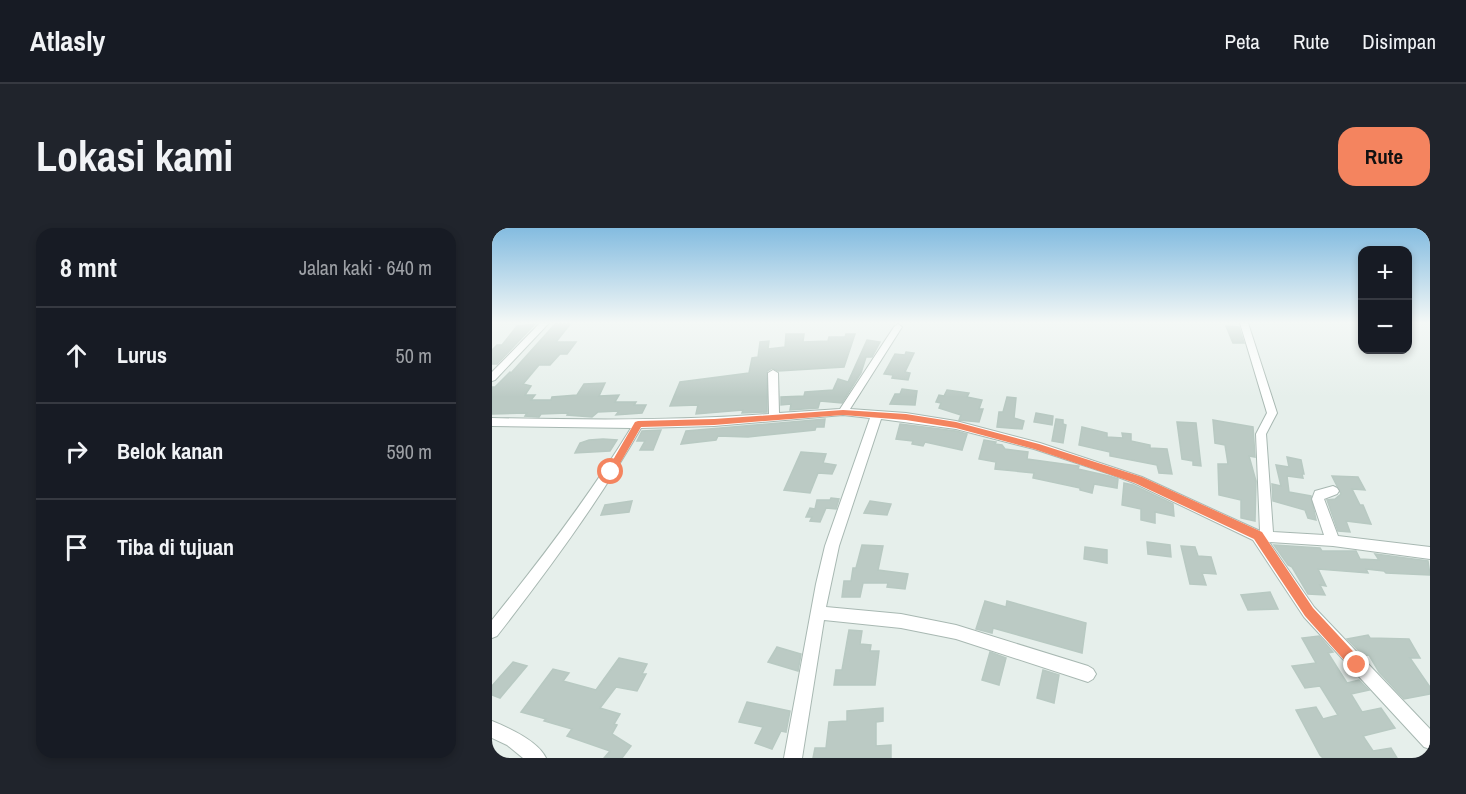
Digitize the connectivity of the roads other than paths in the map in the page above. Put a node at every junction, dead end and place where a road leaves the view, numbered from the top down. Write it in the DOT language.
graph roads {
  1 [pos="521,348"];
  2 [pos="885,348"];
  3 [pos="1252,348"];
  4 [pos="773,373"];
  5 [pos="492,378"];
  6 [pos="843,412"];
  7 [pos="877,414"];
  8 [pos="774,417"];
  9 [pos="492,422"];
  10 [pos="638,424"];
  11 [pos="1333,491"];
  12 [pos="1263,535"];
  13 [pos="1333,541"];
  14 [pos="1430,553"];
  15 [pos="818,613"];
  16 [pos="492,631"];
  17 [pos="1088,674"];
  18 [pos="492,729"];
  19 [pos="1430,741"];
  20 [pos="537,758"];
  21 [pos="793,758"];
  1 -- 5 [label="street"];
  2 -- 6 [label="street"];
  3 -- 12 [label="street"];
  4 -- 8 [label="street"];
  6 -- 7 [label="street"];
  6 -- 8 [label="street"];
  7 -- 12 [label="street"];
  7 -- 15 [label="street"];
  8 -- 10 [label="street"];
  9 -- 10 [label="street"];
  10 -- 16 [label="street"];
  11 -- 13 [label="street"];
  12 -- 13 [label="street"];
  12 -- 19 [label="street"];
  13 -- 14 [label="street"];
  15 -- 17 [label="street"];
  15 -- 21 [label="street"];
  18 -- 20 [label="street"];
}
